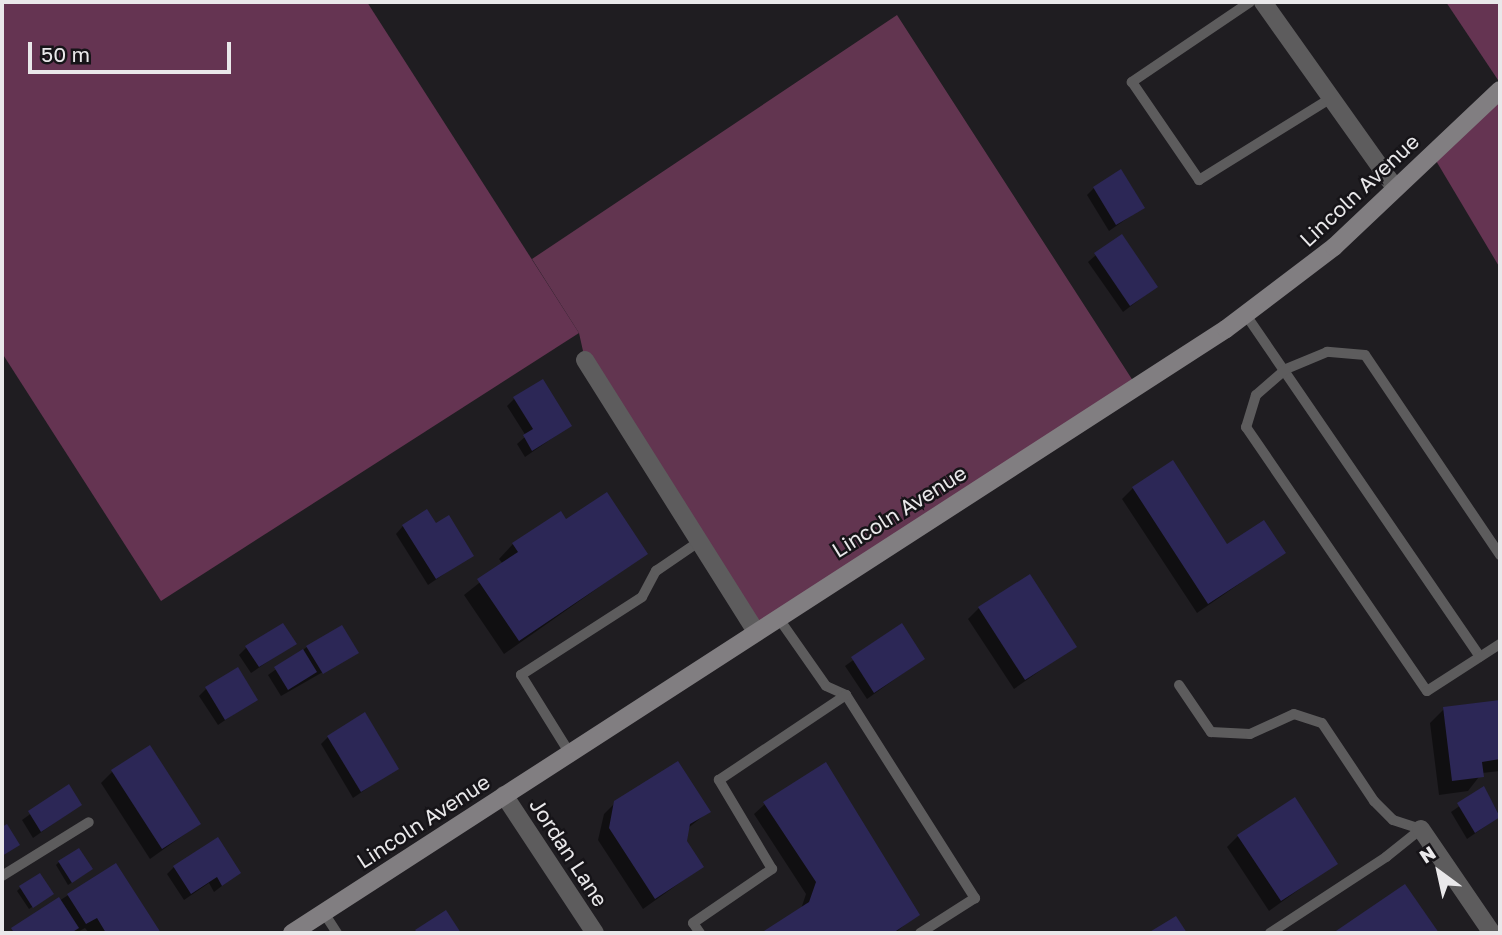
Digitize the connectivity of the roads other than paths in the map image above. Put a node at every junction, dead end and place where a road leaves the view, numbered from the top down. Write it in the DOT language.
graph roads {
  1 [pos="1250,2"];
  2 [pos="1263,2"];
  3 [pos="1500,90"];
  4 [pos="1331,97"];
  5 [pos="1395,188"];
  6 [pos="1246,315"];
  7 [pos="586,360"];
  8 [pos="1286,369"];
  9 [pos="700,541"];
  10 [pos="1500,555"];
  11 [pos="777,615"];
  12 [pos="755,630"];
  13 [pos="1500,644"];
  14 [pos="1480,657"];
  15 [pos="1179,685"];
  16 [pos="846,695"];
  17 [pos="569,752"];
  18 [pos="504,795"];
  19 [pos="89,822"];
  20 [pos="1421,829"];
  21 [pos="2,876"];
  22 [pos="324,912"];
  23 [pos="292,933"];
  24 [pos="337,933"];
  25 [pos="595,933"];
  26 [pos="700,933"];
  27 [pos="920,933"];
  28 [pos="1270,933"];
  29 [pos="1492,933"];
  1 -- 4 [label="lane"];
  2 -- 4 [label="street"];
  3 -- 5 [label="main road, Lincoln Avenue"];
  4 -- 5 [label="street"];
  5 -- 6 [label="main road, Lincoln Avenue"];
  6 -- 8 [label="lane"];
  6 -- 11 [label="main road, Lincoln Avenue"];
  7 -- 9 [label="street"];
  8 -- 10 [label="lane"];
  8 -- 14 [label="lane"];
  8 -- 14 [label="lane"];
  9 -- 12 [label="street"];
  9 -- 17 [label="lane"];
  11 -- 12 [label="main road, Lincoln Avenue"];
  11 -- 16 [label="lane"];
  12 -- 17 [label="main road, Lincoln Avenue"];
  13 -- 14 [label="lane"];
  15 -- 20 [label="lane"];
  16 -- 26 [label="lane"];
  16 -- 27 [label="lane"];
  17 -- 18 [label="main road, Lincoln Avenue"];
  18 -- 22 [label="main road, Lincoln Avenue"];
  18 -- 25 [label="street, Jordan Lane"];
  19 -- 21 [label="lane"];
  20 -- 28 [label="lane"];
  20 -- 29 [label="street"];
  22 -- 23 [label="main road, Lincoln Avenue"];
  22 -- 24 [label="lane"];
}
